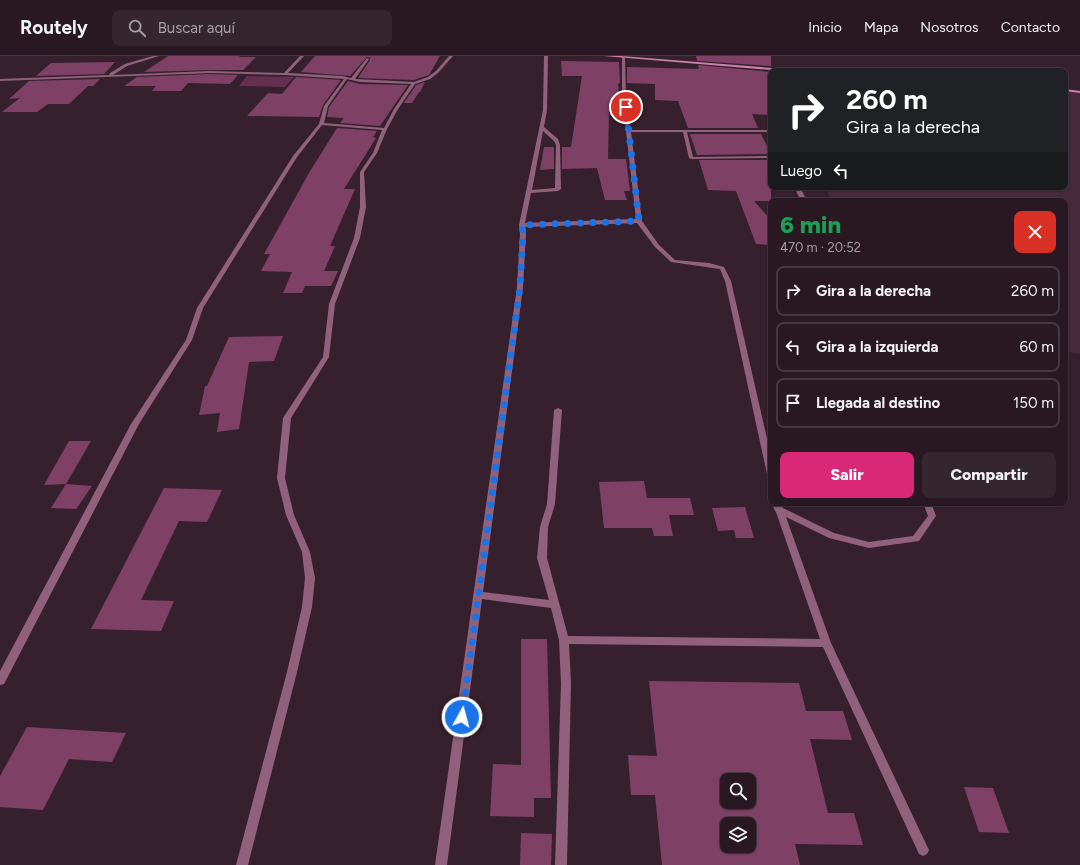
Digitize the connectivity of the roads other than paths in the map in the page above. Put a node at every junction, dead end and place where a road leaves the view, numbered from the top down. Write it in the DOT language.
graph roads {
  1 [pos="157,56"];
  2 [pos="302,56"];
  3 [pos="451,56"];
  4 [pos="546,56"];
  5 [pos="606,56"];
  6 [pos="623,58"];
  7 [pos="367,59"];
  8 [pos="768,69"];
  9 [pos="285,74"];
  10 [pos="107,76"];
  11 [pos="346,78"];
  12 [pos="0,80"];
  13 [pos="352,80"];
  14 [pos="414,83"];
  15 [pos="1068,90"];
  16 [pos="1080,92"];
  17 [pos="321,124"];
  18 [pos="541,127"];
  19 [pos="385,129"];
  20 [pos="629,131"];
  21 [pos="768,131"];
  22 [pos="685,132"];
  23 [pos="768,157"];
  24 [pos="528,192"];
  25 [pos="639,221"];
  26 [pos="522,225"];
  27 [pos="558,410"];
  28 [pos="768,461"];
  29 [pos="778,506"];
  30 [pos="928,506"];
  31 [pos="478,595"];
  32 [pos="555,605"];
  33 [pos="564,640"];
  34 [pos="826,643"];
  35 [pos="0,681"];
  36 [pos="923,850"];
  37 [pos="242,865"];
  38 [pos="441,865"];
  39 [pos="561,865"];
  1 -- 10 [label="street"];
  2 -- 9 [label="street"];
  3 -- 14 [label="street"];
  4 -- 18 [label="street"];
  5 -- 6 [label="main road"];
  6 -- 8 [label="main road"];
  6 -- 20 [label="street"];
  7 -- 13 [label="street"];
  9 -- 10 [label="street"];
  9 -- 11 [label="street"];
  10 -- 12 [label="street"];
  11 -- 13 [label="street"];
  11 -- 17 [label="street"];
  13 -- 14 [label="street"];
  14 -- 19 [label="street"];
  15 -- 16 [label="main road"];
  17 -- 19 [label="street"];
  17 -- 35 [label="street"];
  18 -- 24 [label="street"];
  18 -- 24 [label="street"];
  19 -- 37 [label="street"];
  20 -- 22 [label="street"];
  20 -- 25 [label="street"];
  21 -- 22 [label="street"];
  22 -- 23 [label="street"];
  24 -- 26 [label="street"];
  25 -- 26 [label="street"];
  25 -- 28 [label="street"];
  26 -- 31 [label="street"];
  27 -- 32 [label="street"];
  29 -- 30 [label="street"];
  29 -- 34 [label="street"];
  31 -- 32 [label="street"];
  31 -- 38 [label="street"];
  32 -- 33 [label="street"];
  33 -- 34 [label="street"];
  33 -- 39 [label="street"];
  34 -- 36 [label="street"];
}
